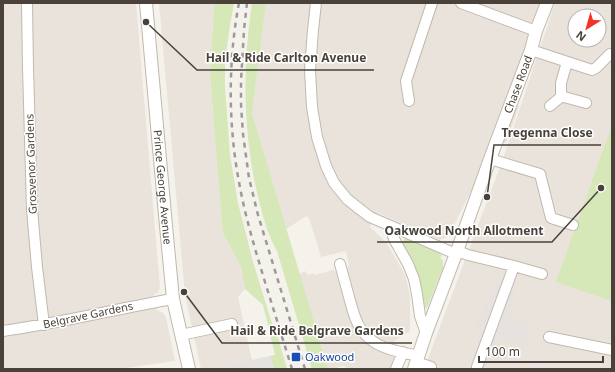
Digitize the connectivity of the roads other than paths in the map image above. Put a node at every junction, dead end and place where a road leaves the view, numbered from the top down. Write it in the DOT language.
graph roads {
  1 [pos="27,3"];
  2 [pos="146,3"];
  3 [pos="316,3"];
  4 [pos="432,3"];
  5 [pos="461,3"];
  6 [pos="546,3"];
  7 [pos="536,31"];
  8 [pos="531,50"];
  9 [pos="610,54"];
  10 [pos="567,62"];
  11 [pos="562,96"];
  12 [pos="409,101"];
  13 [pos="586,103"];
  14 [pos="550,106"];
  15 [pos="490,159"];
  16 [pos="573,225"];
  17 [pos="392,227"];
  18 [pos="456,253"];
  19 [pos="340,264"];
  20 [pos="514,266"];
  21 [pos="542,274"];
  22 [pos="173,298"];
  23 [pos="232,324"];
  24 [pos="44,325"];
  25 [pos="3,332"];
  26 [pos="426,333"];
  27 [pos="182,335"];
  28 [pos="549,337"];
  29 [pos="612,350"];
  30 [pos="403,352"];
  31 [pos="416,362"];
  32 [pos="478,367"];
  33 [pos="189,369"];
  34 [pos="396,369"];
  35 [pos="430,369"];
  1 -- 24 [label="street, Grosvenor Gardens"];
  2 -- 22 [label="street, Prince George Avenue"];
  3 -- 17 [label="street"];
  4 -- 12 [label="street"];
  5 -- 7 [label="street"];
  6 -- 7 [label="street, Chase Road"];
  7 -- 8 [label="street, Chase Road"];
  8 -- 10 [label="street"];
  8 -- 15 [label="street, Chase Road"];
  9 -- 10 [label="street"];
  10 -- 11 [label="street"];
  11 -- 13 [label="street"];
  11 -- 14 [label="street"];
  15 -- 16 [label="street"];
  15 -- 18 [label="street, Chase Road"];
  17 -- 18 [label="street"];
  17 -- 26 [label="street"];
  18 -- 20 [label="street"];
  18 -- 26 [label="street, Chase Road"];
  19 -- 30 [label="street"];
  20 -- 21 [label="street"];
  20 -- 32 [label="street"];
  22 -- 24 [label="street, Belgrave Gardens"];
  22 -- 27 [label="street, Prince George Avenue"];
  23 -- 27 [label="street"];
  24 -- 25 [label="street, Belgrave Gardens"];
  26 -- 31 [label="street, Chase Road"];
  27 -- 33 [label="street, Prince George Avenue"];
  28 -- 29 [label="street"];
  30 -- 31 [label="street"];
  30 -- 34 [label="street"];
  31 -- 35 [label="street"];
}
